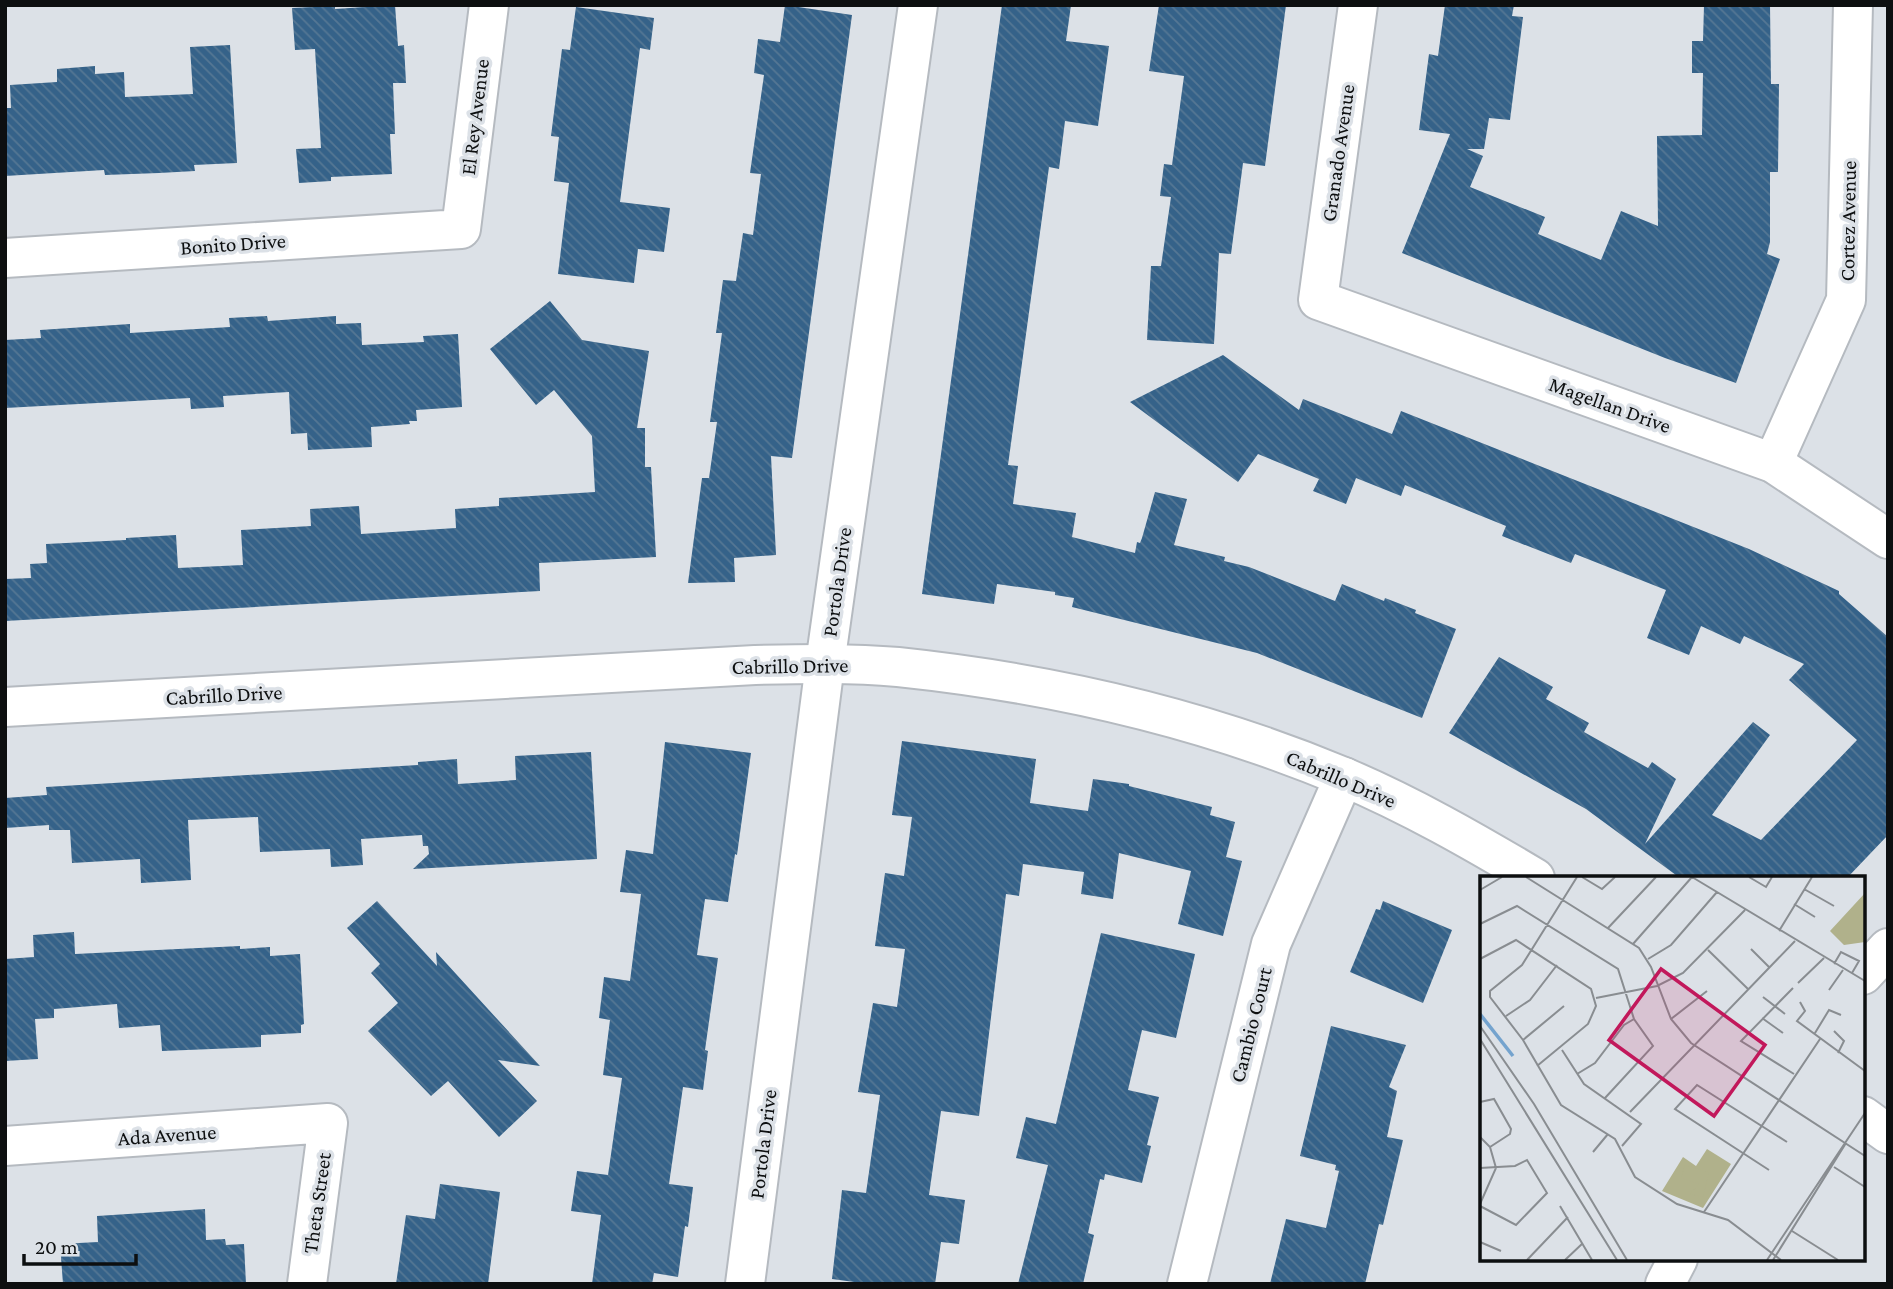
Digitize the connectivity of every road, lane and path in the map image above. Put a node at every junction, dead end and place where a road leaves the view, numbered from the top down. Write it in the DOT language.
graph roads {
  1 [pos="489,5"];
  2 [pos="918,5"];
  3 [pos="1358,5"];
  4 [pos="1853,5"];
  5 [pos="461,229"];
  6 [pos="5,258"];
  7 [pos="1318,300"];
  8 [pos="1773,463"];
  9 [pos="1888,538"];
  10 [pos="825,664"];
  11 [pos="5,707"];
  12 [pos="1344,777"];
  13 [pos="1532,876"];
  14 [pos="1888,948"];
  15 [pos="1865,973"];
  16 [pos="1865,1117"];
  17 [pos="328,1123"];
  18 [pos="1888,1134"];
  19 [pos="5,1146"];
  20 [pos="1677,1261"];
  21 [pos="307,1284"];
  22 [pos="745,1284"];
  23 [pos="1187,1284"];
  24 [pos="1665,1284"];
  1 -- 5 [label="street, El Rey Avenue"];
  2 -- 10 [label="street, Portola Drive"];
  3 -- 7 [label="street, Granado Avenue"];
  4 -- 8 [label="street, Cortez Avenue"];
  5 -- 6 [label="street, Bonito Drive"];
  7 -- 8 [label="street, Magellan Drive"];
  8 -- 9 [label="street, Magellan Drive"];
  10 -- 11 [label="street, Cabrillo Drive"];
  10 -- 12 [label="street, Cabrillo Drive"];
  10 -- 22 [label="street, Portola Drive"];
  12 -- 13 [label="street, Cabrillo Drive"];
  12 -- 23 [label="street, Cambio Court"];
  14 -- 15 [label="street"];
  16 -- 18 [label="street"];
  17 -- 19 [label="street, Ada Avenue"];
  17 -- 21 [label="street, Theta Street"];
  20 -- 24 [label="street"];
}
